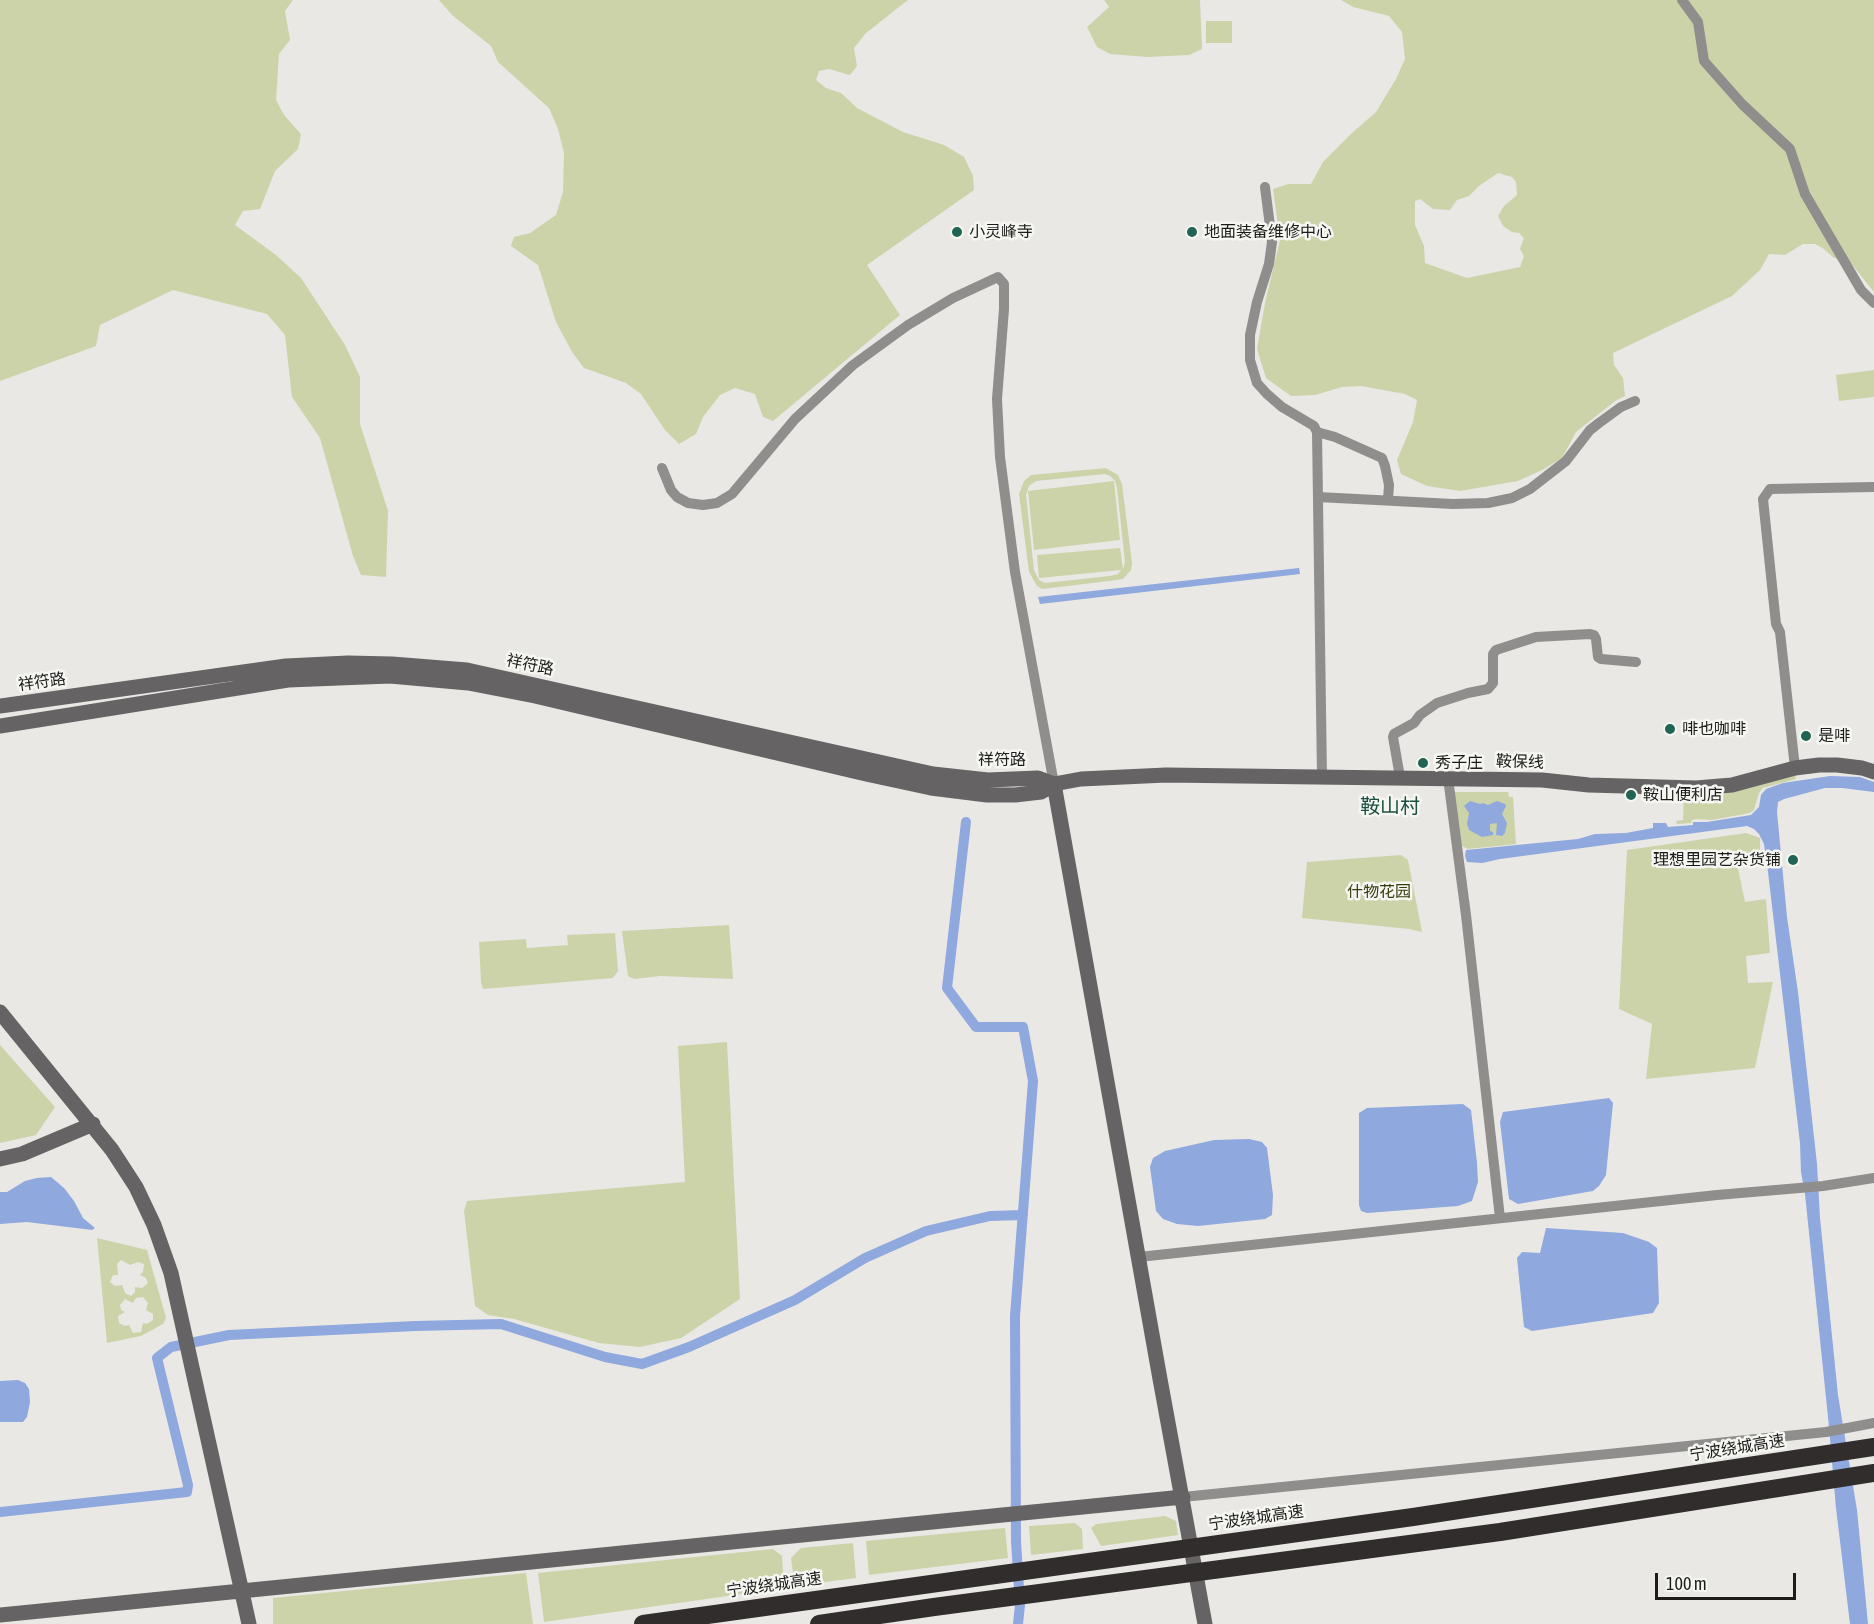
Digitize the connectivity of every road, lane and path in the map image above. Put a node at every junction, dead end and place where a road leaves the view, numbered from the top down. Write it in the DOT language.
graph roads {
  1 [pos="1682,0"];
  2 [pos="1265,187"];
  3 [pos="1874,303"];
  4 [pos="1635,401"];
  5 [pos="1317,432"];
  6 [pos="662,468"];
  7 [pos="1874,487"];
  8 [pos="1318,497"];
  9 [pos="1388,500"];
  10 [pos="1636,662"];
  11 [pos="0,706"];
  12 [pos="0,726"];
  13 [pos="1795,768"];
  14 [pos="1874,772"];
  15 [pos="1322,777"];
  16 [pos="1400,777"];
  17 [pos="1448,778"];
  18 [pos="1054,784"];
  19 [pos="0,1012"];
  20 [pos="93,1125"];
  21 [pos="0,1159"];
  22 [pos="1874,1178"];
  23 [pos="1500,1218"];
  24 [pos="1139,1257"];
  25 [pos="1874,1423"];
  26 [pos="1874,1448"];
  27 [pos="1874,1473"];
  28 [pos="1183,1497"];
  29 [pos="242,1590"];
  30 [pos="0,1615"];
  31 [pos="249,1624"];
  32 [pos="643,1624"];
  33 [pos="819,1624"];
  34 [pos="1205,1624"];
  1 -- 3 [label="street"];
  2 -- 5 [label="street"];
  4 -- 9 [label="street"];
  5 -- 8 [label="street"];
  5 -- 9 [label="street"];
  6 -- 18 [label="street"];
  7 -- 13 [label="street"];
  8 -- 9 [label="street"];
  8 -- 15 [label="street"];
  10 -- 16 [label="street"];
  11 -- 18 [label="main road, 祥符路"];
  12 -- 18 [label="main road, 祥符路"];
  13 -- 14 [label="main road, 鞍保线"];
  13 -- 17 [label="main road, 鞍保线"];
  15 -- 16 [label="main road, 鞍保线"];
  15 -- 18 [label="main road, 鞍保线"];
  16 -- 17 [label="main road, 鞍保线"];
  17 -- 23 [label="street"];
  18 -- 24 [label="main road"];
  19 -- 20 [label="main road"];
  20 -- 21 [label="main road"];
  20 -- 29 [label="main road"];
  22 -- 23 [label="street"];
  23 -- 24 [label="street"];
  24 -- 28 [label="main road"];
  25 -- 28 [label="street"];
  26 -- 32 [label="highway, 宁波绕城高速, bridge"];
  27 -- 33 [label="highway, bridge"];
  28 -- 29 [label="main road"];
  28 -- 34 [label="main road"];
  29 -- 30 [label="main road"];
  29 -- 31 [label="main road"];
}
